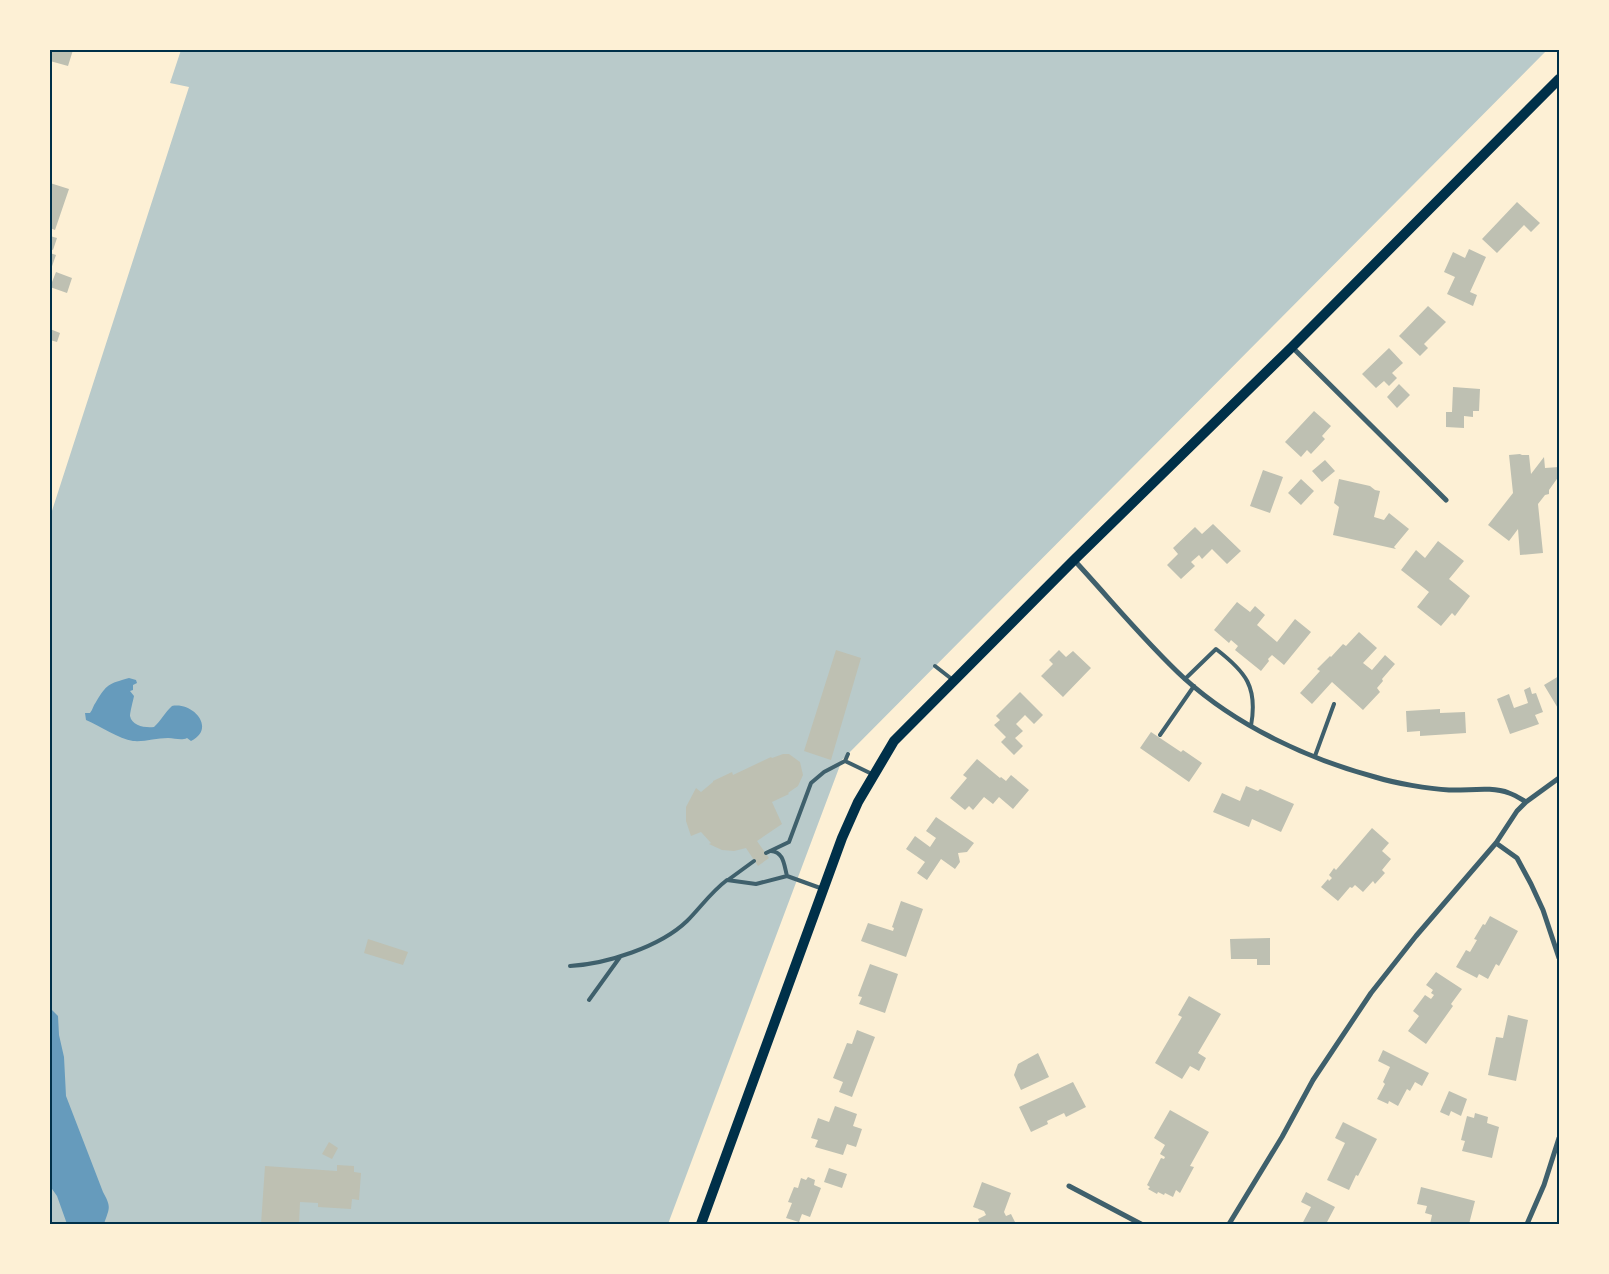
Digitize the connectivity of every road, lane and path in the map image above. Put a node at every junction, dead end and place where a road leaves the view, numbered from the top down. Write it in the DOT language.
graph roads {
  1 [pos="1559,79"];
  2 [pos="1292,347"];
  3 [pos="1446,500"];
  4 [pos="1074,560"];
  5 [pos="935,666"];
  6 [pos="1185,679"];
  7 [pos="955,682"];
  8 [pos="1194,686"];
  9 [pos="1334,704"];
  10 [pos="1251,726"];
  11 [pos="1160,735"];
  12 [pos="848,754"];
  13 [pos="1315,756"];
  14 [pos="845,761"];
  15 [pos="873,775"];
  16 [pos="1559,778"];
  17 [pos="1526,802"];
  18 [pos="1496,843"];
  19 [pos="754,861"];
  20 [pos="788,876"];
  21 [pos="727,880"];
  22 [pos="823,889"];
  23 [pos="620,957"];
  24 [pos="1559,958"];
  25 [pos="570,966"];
  26 [pos="589,1000"];
  27 [pos="1559,1138"];
  28 [pos="1069,1186"];
  29 [pos="701,1224"];
  30 [pos="1141,1224"];
  31 [pos="1229,1224"];
  32 [pos="1527,1224"];
  1 -- 2 [label="main road"];
  2 -- 3 [label="street"];
  2 -- 4 [label="main road"];
  4 -- 6 [label="street"];
  4 -- 7 [label="main road"];
  5 -- 7 [label="lane"];
  6 -- 8 [label="street"];
  6 -- 10 [label="lane"];
  7 -- 15 [label="main road"];
  8 -- 10 [label="street"];
  8 -- 11 [label="lane"];
  9 -- 13 [label="lane"];
  10 -- 13 [label="street"];
  12 -- 14 [label="lane"];
  13 -- 17 [label="street"];
  14 -- 15 [label="lane"];
  14 -- 20 [label="lane"];
  15 -- 22 [label="main road"];
  16 -- 17 [label="street"];
  17 -- 18 [label="street"];
  18 -- 24 [label="street"];
  18 -- 31 [label="street"];
  19 -- 21 [label="lane"];
  20 -- 21 [label="lane"];
  20 -- 22 [label="lane"];
  21 -- 23 [label="lane"];
  22 -- 29 [label="main road"];
  23 -- 25 [label="lane"];
  23 -- 26 [label="lane"];
  27 -- 32 [label="street"];
  28 -- 30 [label="street"];
}
